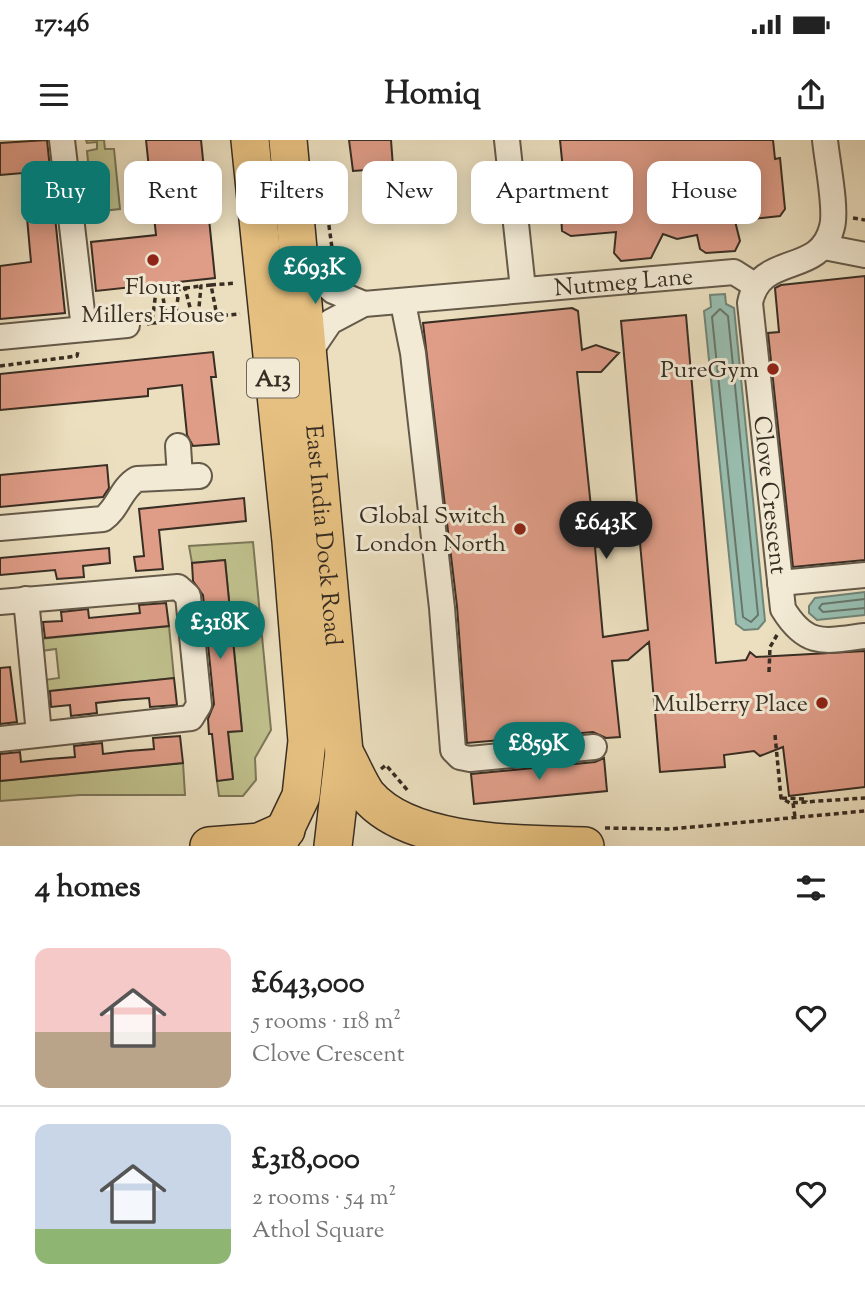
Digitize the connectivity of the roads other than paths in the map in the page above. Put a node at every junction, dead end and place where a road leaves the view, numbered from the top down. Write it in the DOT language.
graph roads {
  1 [pos="62,140"];
  2 [pos="250,140"];
  3 [pos="288,140"];
  4 [pos="507,140"];
  5 [pos="825,140"];
  6 [pos="824,247"];
  7 [pos="865,255"];
  8 [pos="298,260"];
  9 [pos="756,286"];
  10 [pos="523,289"];
  11 [pos="403,303"];
  12 [pos="364,304"];
  13 [pos="137,319"];
  14 [pos="84,329"];
  15 [pos="0,338"];
  16 [pos="307,357"];
  17 [pos="177,446"];
  18 [pos="0,528"];
  19 [pos="865,575"];
  20 [pos="780,583"];
  21 [pos="26,599"];
  22 [pos="0,602"];
  23 [pos="865,636"];
  24 [pos="38,734"];
  25 [pos="0,739"];
  26 [pos="594,747"];
  27 [pos="344,752"];
  28 [pos="593,837"];
  29 [pos="282,838"];
  30 [pos="209,846"];
  31 [pos="333,846"];
  1 -- 14 [label="street"];
  2 -- 29 [label="highway, East India Dock Road / A13"];
  3 -- 8 [label="highway, East India Dock Road / A13"];
  4 -- 10 [label="street"];
  5 -- 6 [label="street"];
  6 -- 7 [label="street"];
  6 -- 9 [label="street"];
  8 -- 12 [label="street, Nutmeg Lane"];
  8 -- 16 [label="highway, East India Dock Road / A13"];
  9 -- 10 [label="street, Nutmeg Lane"];
  9 -- 20 [label="street, Clove Crescent"];
  10 -- 11 [label="street, Nutmeg Lane"];
  11 -- 12 [label="street, Nutmeg Lane"];
  11 -- 26 [label="street"];
  12 -- 16 [label="street, Nutmeg Lane"];
  13 -- 14 [label="street"];
  14 -- 15 [label="street"];
  16 -- 27 [label="highway, East India Dock Road / A13"];
  17 -- 18 [label="street"];
  19 -- 20 [label="street"];
  20 -- 23 [label="street, Clove Crescent"];
  21 -- 22 [label="street"];
  21 -- 24 [label="street"];
  21 -- 24 [label="street"];
  24 -- 25 [label="street"];
  27 -- 28 [label="highway"];
  27 -- 31 [label="highway, East India Dock Road / A13"];
  29 -- 30 [label="highway"];
}
